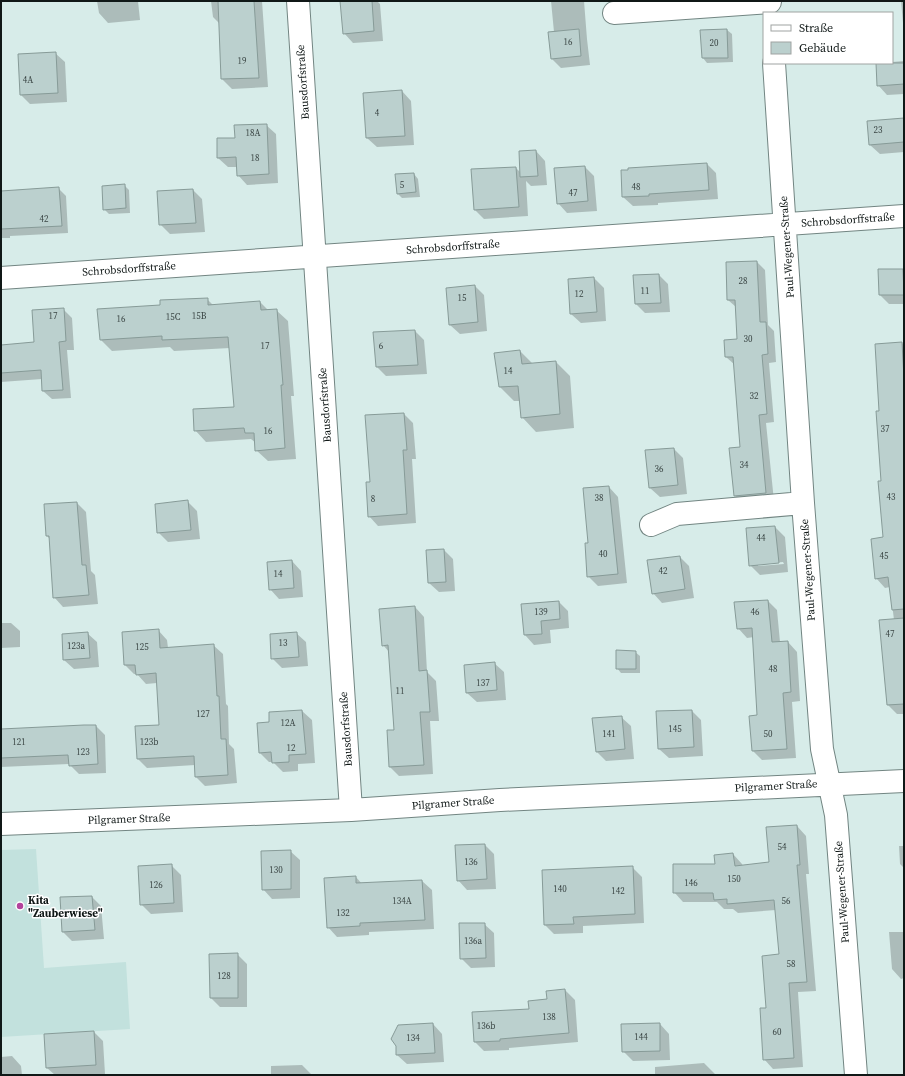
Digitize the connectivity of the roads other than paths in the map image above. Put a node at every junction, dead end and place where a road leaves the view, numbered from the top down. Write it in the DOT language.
graph roads {
  1 [pos="298,1"];
  2 [pos="770,5"];
  3 [pos="614,13"];
  4 [pos="774,64"];
  5 [pos="904,216"];
  6 [pos="786,224"];
  7 [pos="315,256"];
  8 [pos="1,278"];
  9 [pos="803,503"];
  10 [pos="651,525"];
  11 [pos="904,781"];
  12 [pos="829,784"];
  13 [pos="351,810"];
  14 [pos="1,824"];
  15 [pos="856,1075"];
  1 -- 7 [label="street, Bausdorfstraße"];
  2 -- 3 [label="street"];
  4 -- 6 [label="street, Paul-Wegener-Straße"];
  5 -- 6 [label="street, Schrobsdorffstraße"];
  6 -- 7 [label="street, Schrobsdorffstraße"];
  6 -- 9 [label="street, Paul-Wegener-Straße"];
  7 -- 8 [label="street, Schrobsdorffstraße"];
  7 -- 13 [label="street, Bausdorfstraße"];
  9 -- 10 [label="street"];
  9 -- 12 [label="street, Paul-Wegener-Straße"];
  11 -- 12 [label="street, Pilgramer Straße"];
  12 -- 13 [label="street, Pilgramer Straße"];
  12 -- 15 [label="street, Paul-Wegener-Straße"];
  13 -- 14 [label="street, Pilgramer Straße"];
}
